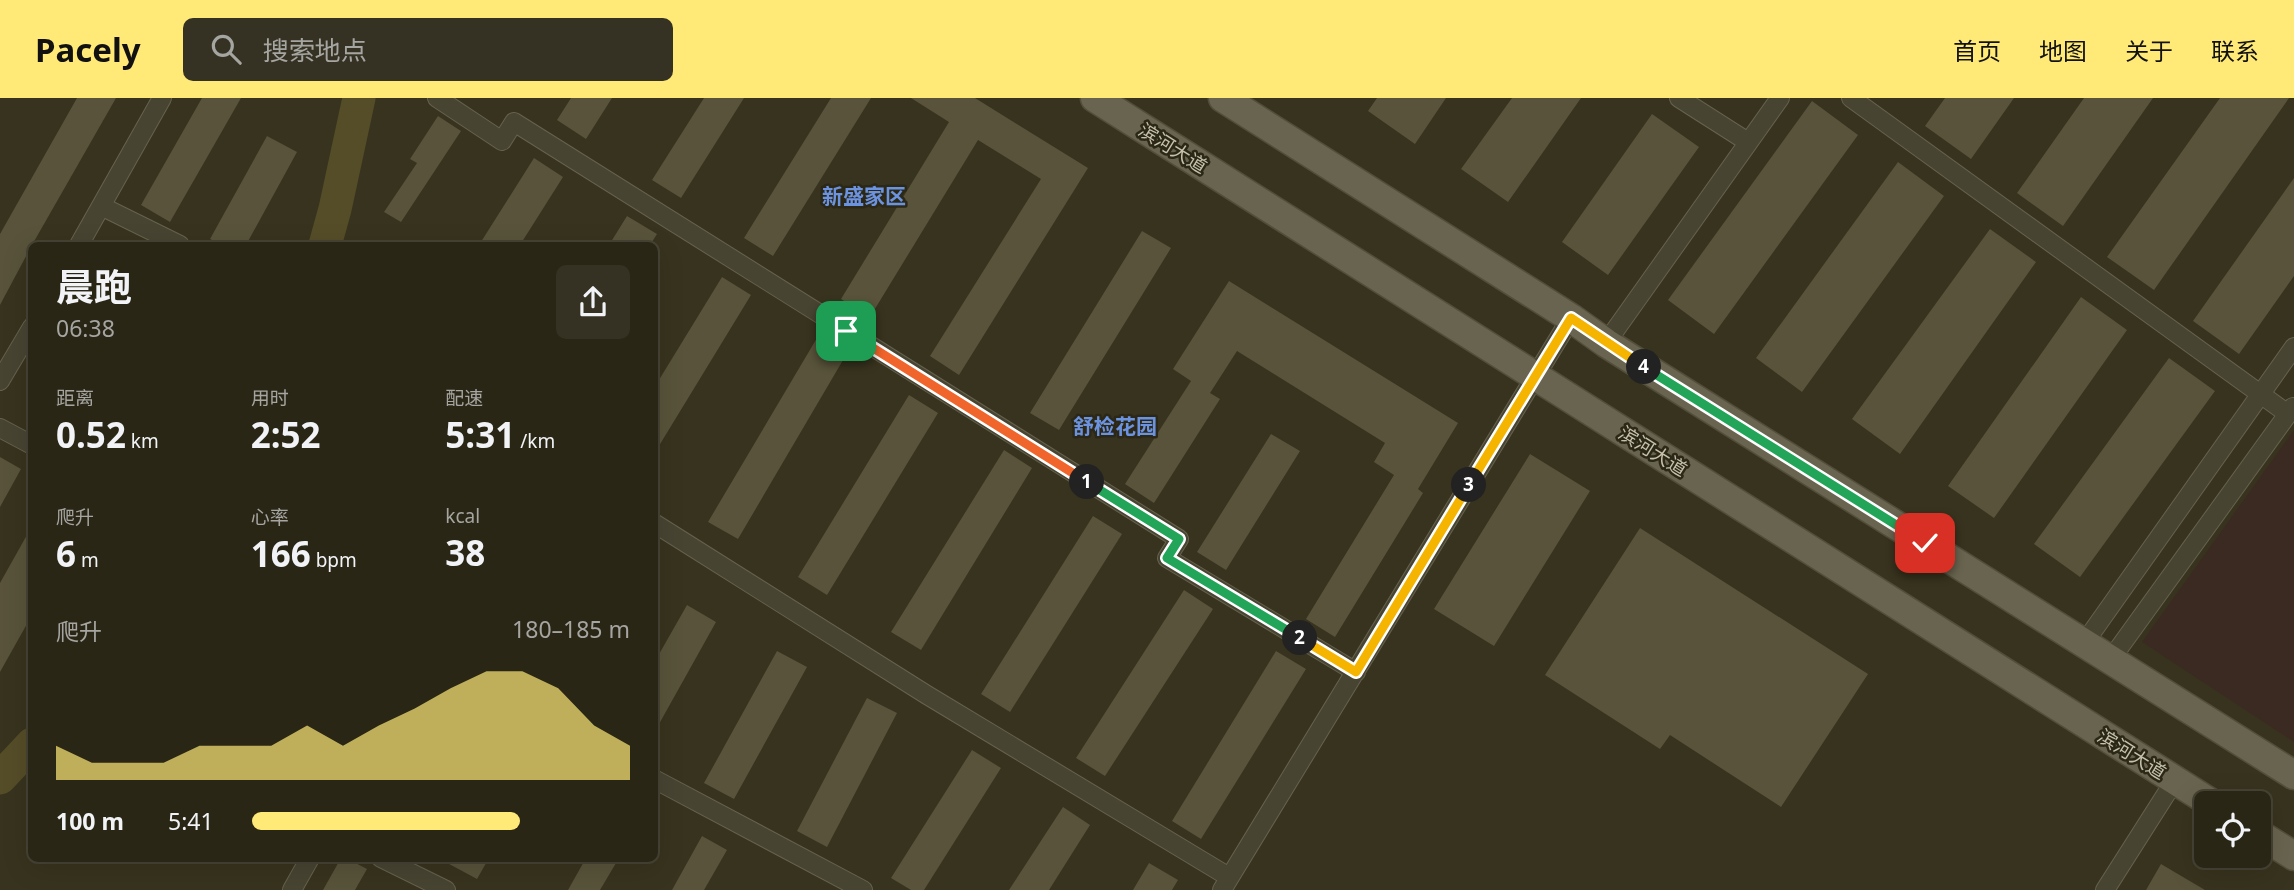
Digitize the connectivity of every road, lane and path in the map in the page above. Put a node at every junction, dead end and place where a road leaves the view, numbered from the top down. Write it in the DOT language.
graph roads {
  1 [pos="162,98"];
  2 [pos="437,98"];
  3 [pos="1094,98"];
  4 [pos="1223,98"];
  5 [pos="1679,98"];
  6 [pos="1780,98"];
  7 [pos="1851,98"];
  8 [pos="1748,142"];
  9 [pos="101,206"];
  10 [pos="81,242"];
  11 [pos="174,242"];
  12 [pos="1571,318"];
  13 [pos="28,334"];
  14 [pos="1606,343"];
  15 [pos="2294,347"];
  16 [pos="1535,376"];
  17 [pos="0,381"];
  18 [pos="2260,395"];
  19 [pos="2291,410"];
  20 [pos="0,428"];
  21 [pos="28,443"];
  22 [pos="658,526"];
  23 [pos="2085,642"];
  24 [pos="2111,659"];
  25 [pos="1356,672"];
  26 [pos="2294,775"];
  27 [pos="2175,780"];
  28 [pos="658,781"];
  29 [pos="2194,792"];
  30 [pos="2271,842"];
  31 [pos="2294,856"];
  32 [pos="308,862"];
  33 [pos="389,862"];
  34 [pos="1226,884"];
  35 [pos="858,889"];
  36 [pos="292,890"];
  37 [pos="446,890"];
  38 [pos="2105,890"];
  1 -- 9 [label="street"];
  2 -- 25 [label="street"];
  3 -- 16 [label="main road, 滨河大道"];
  4 -- 12 [label="main road"];
  5 -- 8 [label="street"];
  6 -- 8 [label="street"];
  7 -- 18 [label="street"];
  8 -- 14 [label="street"];
  9 -- 10 [label="street"];
  9 -- 11 [label="street"];
  12 -- 14 [label="main road"];
  12 -- 16 [label="street"];
  13 -- 17 [label="street"];
  14 -- 23 [label="main road"];
  15 -- 18 [label="street"];
  16 -- 25 [label="street"];
  16 -- 27 [label="main road, 滨河大道"];
  18 -- 19 [label="street"];
  18 -- 23 [label="street"];
  19 -- 24 [label="street"];
  20 -- 21 [label="street"];
  22 -- 34 [label="street"];
  23 -- 24 [label="main road"];
  24 -- 26 [label="main road"];
  25 -- 34 [label="street"];
  27 -- 29 [label="main road, 滨河大道"];
  27 -- 38 [label="street"];
  28 -- 35 [label="street"];
  30 -- 31 [label="main road"];
  32 -- 36 [label="street"];
  33 -- 37 [label="street"];
}
